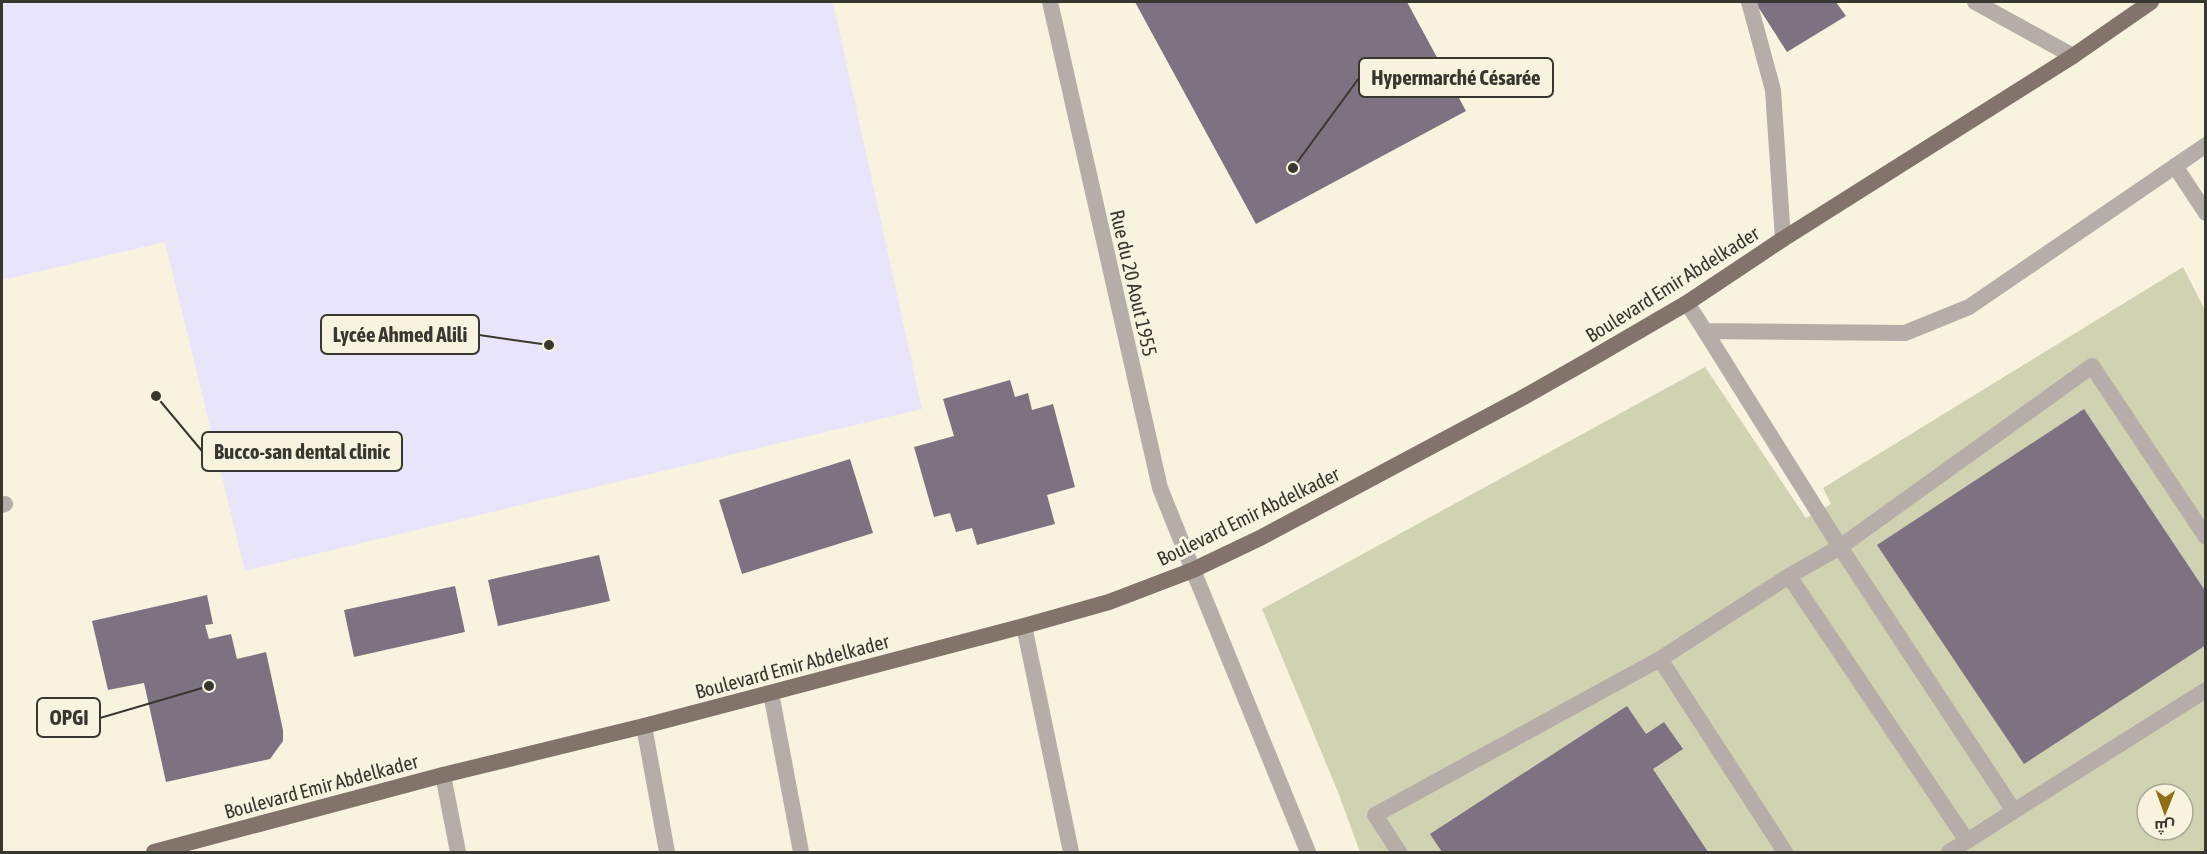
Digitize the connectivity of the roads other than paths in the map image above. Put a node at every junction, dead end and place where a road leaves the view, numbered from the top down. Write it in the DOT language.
graph roads {
  1 [pos="1050,2"];
  2 [pos="1749,2"];
  3 [pos="1976,2"];
  4 [pos="2151,2"];
  5 [pos="2073,56"];
  6 [pos="2205,145"];
  7 [pos="2175,166"];
  8 [pos="2205,213"];
  9 [pos="1783,239"];
  10 [pos="1687,303"];
  11 [pos="1705,332"];
  12 [pos="2205,537"];
  13 [pos="1840,547"];
  14 [pos="1193,570"];
  15 [pos="1789,576"];
  16 [pos="1024,626"];
  17 [pos="1660,659"];
  18 [pos="2205,690"];
  19 [pos="771,693"];
  20 [pos="644,726"];
  21 [pos="443,775"];
  22 [pos="2014,810"];
  23 [pos="1967,841"];
  24 [pos="154,852"];
  25 [pos="458,852"];
  26 [pos="667,852"];
  27 [pos="801,852"];
  28 [pos="1071,852"];
  29 [pos="1307,852"];
  30 [pos="1399,852"];
  31 [pos="1785,852"];
  32 [pos="1949,852"];
  1 -- 14 [label="street, Rue du 20 Aout 1955"];
  2 -- 9 [label="street"];
  3 -- 5 [label="street"];
  4 -- 5 [label="main road, Boulevard Emir Abdelkader"];
  5 -- 9 [label="main road, Boulevard Emir Abdelkader"];
  6 -- 7 [label="street"];
  7 -- 8 [label="street"];
  7 -- 11 [label="street"];
  9 -- 10 [label="main road, Boulevard Emir Abdelkader"];
  10 -- 11 [label="street"];
  10 -- 14 [label="main road, Boulevard Emir Abdelkader"];
  11 -- 13 [label="street"];
  12 -- 13 [label="street"];
  13 -- 15 [label="street"];
  13 -- 22 [label="street"];
  14 -- 16 [label="main road, Boulevard Emir Abdelkader"];
  14 -- 29 [label="street, Rue du 20 Aout 1955"];
  15 -- 17 [label="street"];
  15 -- 23 [label="street"];
  16 -- 19 [label="main road, Boulevard Emir Abdelkader"];
  16 -- 28 [label="street"];
  17 -- 30 [label="street"];
  17 -- 31 [label="street"];
  18 -- 22 [label="street"];
  19 -- 20 [label="main road, Boulevard Emir Abdelkader"];
  19 -- 27 [label="street"];
  20 -- 21 [label="main road, Boulevard Emir Abdelkader"];
  20 -- 26 [label="street"];
  21 -- 24 [label="main road, Boulevard Emir Abdelkader"];
  21 -- 25 [label="street"];
  22 -- 23 [label="street"];
  23 -- 32 [label="street"];
}
